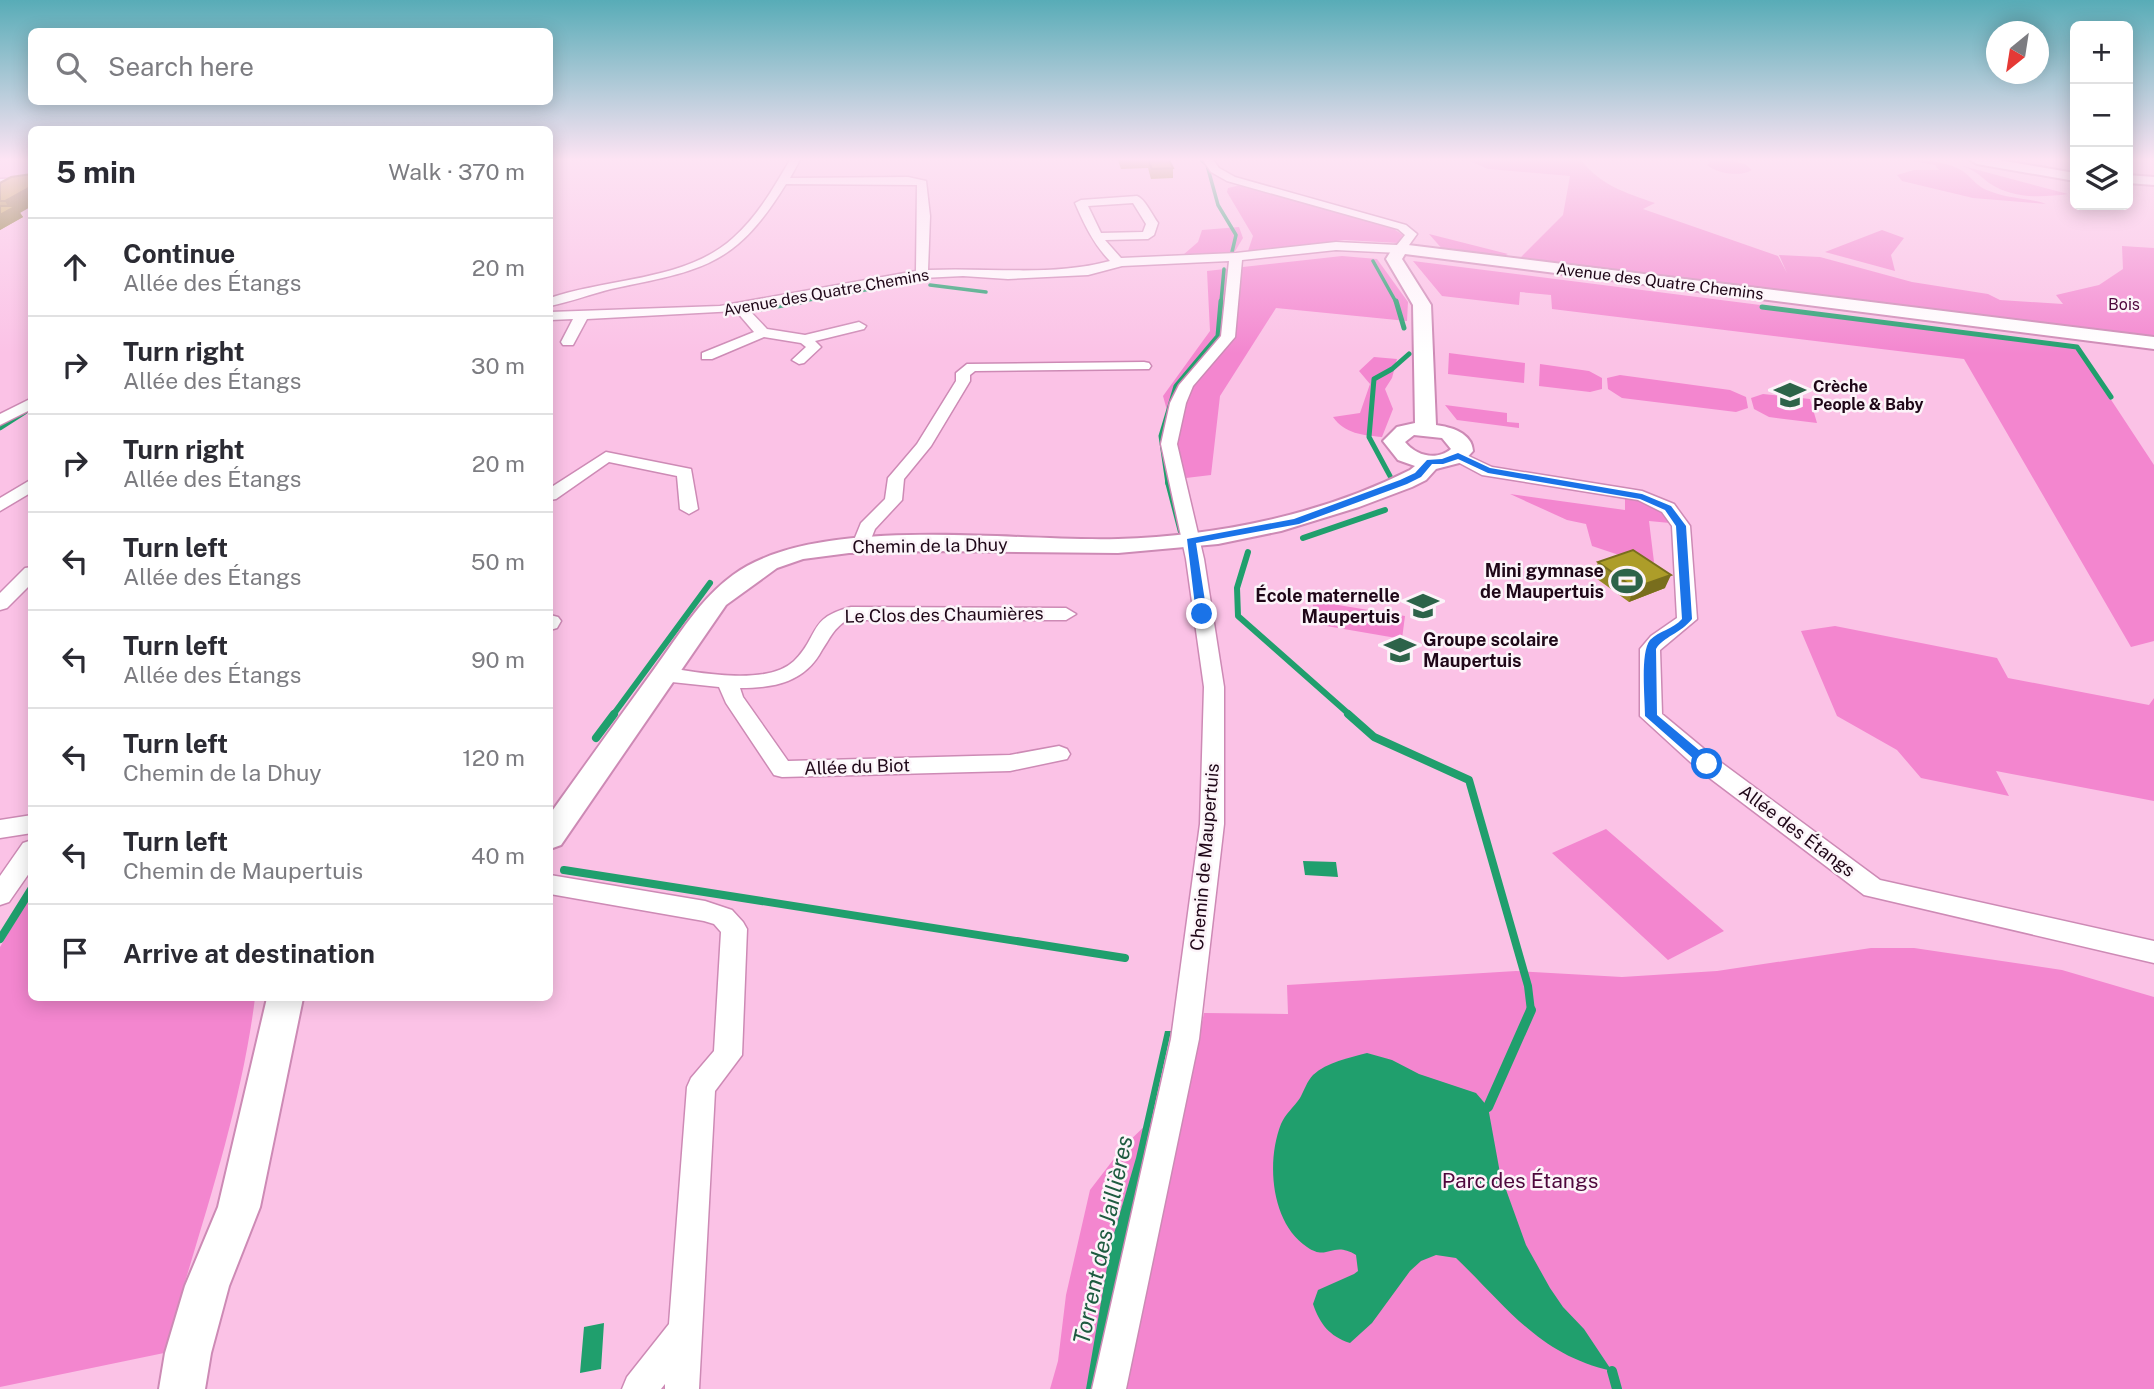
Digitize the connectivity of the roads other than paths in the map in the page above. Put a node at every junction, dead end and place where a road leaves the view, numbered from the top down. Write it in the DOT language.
graph roads {
  1 [pos="750,225"];
  2 [pos="924,225"];
  3 [pos="1092,225"];
  4 [pos="1151,225"];
  5 [pos="1391,225"];
  6 [pos="1098,237"];
  7 [pos="1399,249"];
  8 [pos="1236,257"];
  9 [pos="1118,262"];
  10 [pos="922,274"];
  11 [pos="553,301"];
  12 [pos="739,307"];
  13 [pos="582,315"];
  14 [pos="553,316"];
  15 [pos="859,326"];
  16 [pos="762,333"];
  17 [pos="805,339"];
  18 [pos="568,342"];
  19 [pos="2154,343"];
  20 [pos="707,356"];
  21 [pos="799,360"];
  22 [pos="1144,366"];
  23 [pos="28,406"];
  24 [pos="0,420"];
  25 [pos="1426,429"];
  26 [pos="1458,456"];
  27 [pos="1430,462"];
  28 [pos="28,487"];
  29 [pos="553,493"];
  30 [pos="0,506"];
  31 [pos="689,509"];
  32 [pos="1190,541"];
  33 [pos="861,545"];
  34 [pos="28,576"];
  35 [pos="0,604"];
  36 [pos="1066,614"];
  37 [pos="663,674"];
  38 [pos="727,680"];
  39 [pos="1059,754"];
  40 [pos="28,825"];
  41 [pos="0,829"];
  42 [pos="553,833"];
  43 [pos="28,855"];
  44 [pos="553,886"];
  45 [pos="0,895"];
  46 [pos="2154,952"];
  47 [pos="284,1001"];
  48 [pos="686,1330"];
  49 [pos="182,1389"];
  50 [pos="639,1389"];
  51 [pos="682,1389"];
  52 [pos="1110,1389"];
  1 -- 11 [label="street"];
  2 -- 10 [label="street"];
  3 -- 6 [label="street"];
  4 -- 6 [label="street"];
  5 -- 7 [label="street"];
  6 -- 9 [label="street"];
  7 -- 8 [label="street, Avenue des Quatre Chemins"];
  7 -- 19 [label="street, Avenue des Quatre Chemins"];
  7 -- 25 [label="street"];
  8 -- 9 [label="street, Avenue des Quatre Chemins"];
  8 -- 32 [label="street, Chemin de Maupertuis"];
  9 -- 10 [label="street, Avenue des Quatre Chemins"];
  10 -- 12 [label="street, Avenue des Quatre Chemins"];
  12 -- 13 [label="street, Avenue des Quatre Chemins"];
  12 -- 16 [label="street"];
  13 -- 14 [label="street, Avenue des Quatre Chemins"];
  13 -- 18 [label="street"];
  15 -- 17 [label="street"];
  16 -- 17 [label="street"];
  16 -- 20 [label="street"];
  17 -- 21 [label="street"];
  22 -- 33 [label="street"];
  23 -- 24 [label="street"];
  25 -- 26 [label="street"];
  25 -- 27 [label="street"];
  26 -- 27 [label="street"];
  26 -- 46 [label="street, Allée des Étangs"];
  27 -- 32 [label="street, Chemin de la Dhuy"];
  28 -- 30 [label="street"];
  29 -- 31 [label="street"];
  32 -- 33 [label="street, Chemin de la Dhuy"];
  32 -- 52 [label="street, Chemin de Maupertuis"];
  33 -- 37 [label="street, Chemin de la Dhuy"];
  34 -- 35 [label="street"];
  36 -- 38 [label="street, Le Clos des Chaumières"];
  37 -- 38 [label="street"];
  37 -- 42 [label="street, Chemin de la Dhuy"];
  38 -- 39 [label="street, Allée du Biot"];
  40 -- 41 [label="street"];
  43 -- 45 [label="street"];
  44 -- 48 [label="street"];
  47 -- 49 [label="street"];
  48 -- 50 [label="street"];
  48 -- 51 [label="street"];
}
